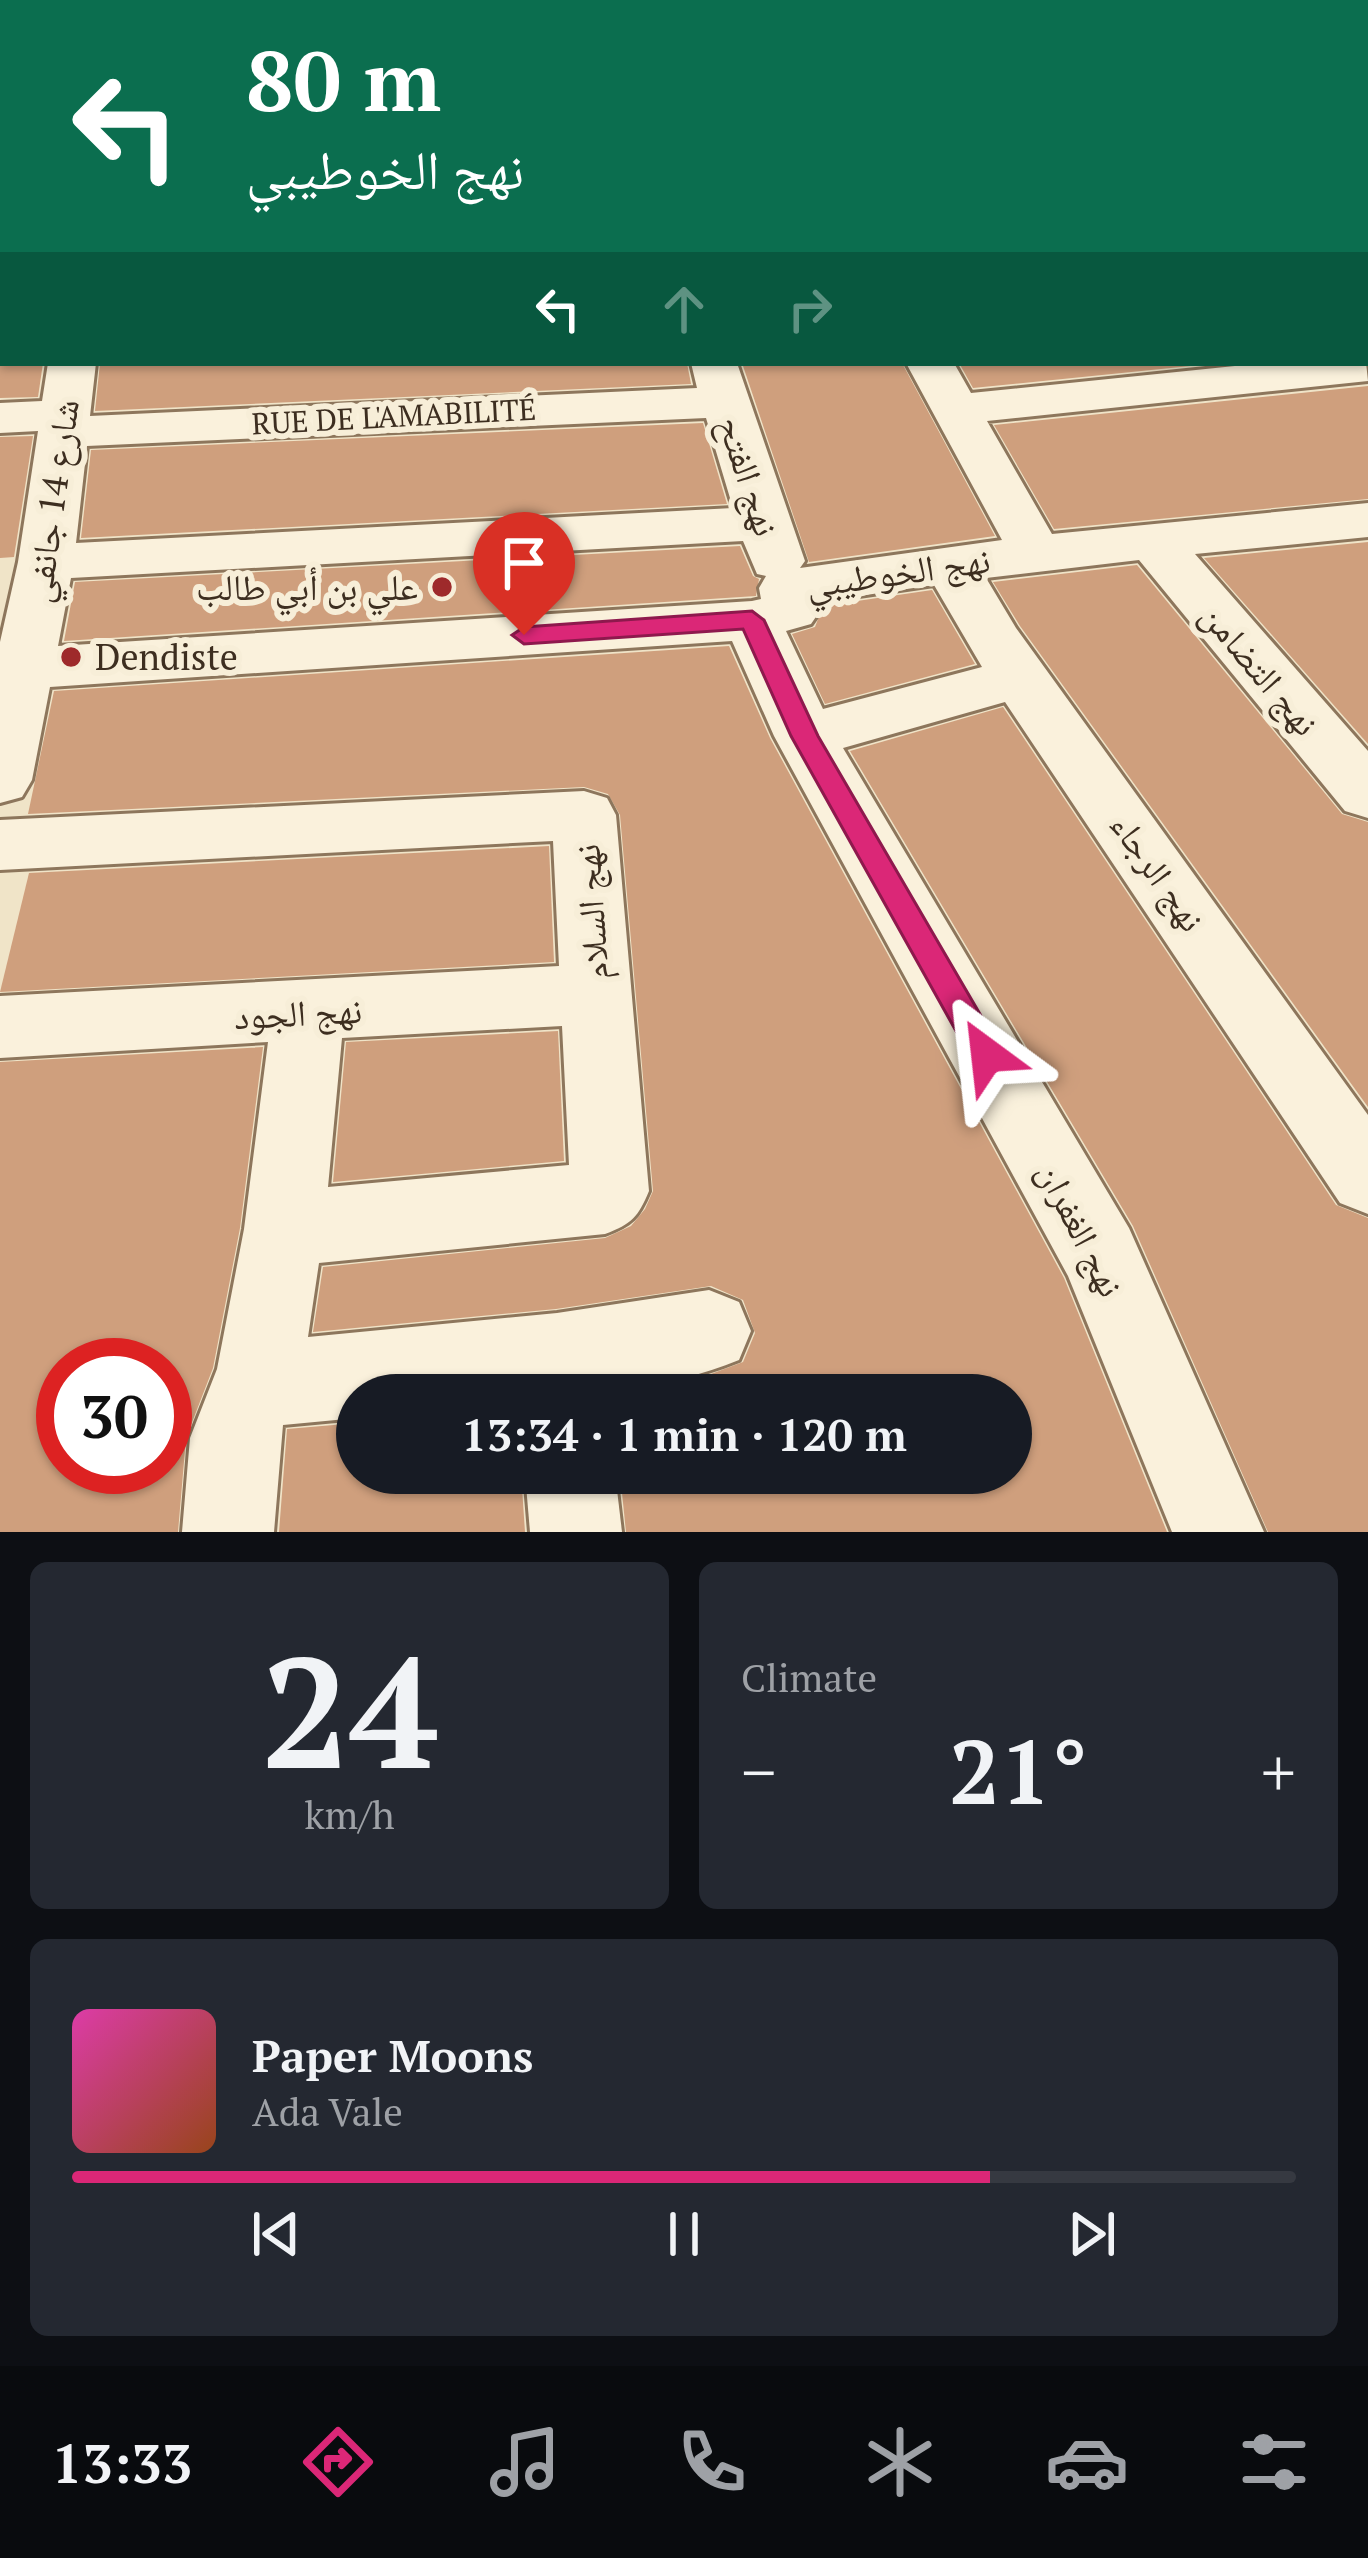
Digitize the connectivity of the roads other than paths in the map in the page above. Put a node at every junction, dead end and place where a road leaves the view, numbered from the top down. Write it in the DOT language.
graph roads {
  1 [pos="932,366"];
  2 [pos="1368,367"];
  3 [pos="719,382"];
  4 [pos="66,403"];
  5 [pos="956,410"];
  6 [pos="0,418"];
  7 [pos="1368,520"];
  8 [pos="761,523"];
  9 [pos="1154,542"];
  10 [pos="1036,553"];
  11 [pos="46,562"];
  12 [pos="951,565"];
  13 [pos="769,604"];
  14 [pos="12,669"];
  15 [pos="1021,677"];
  16 [pos="805,736"];
  17 [pos="0,780"];
  18 [pos="1368,794"];
  19 [pos="0,845"];
  20 [pos="596,994"];
  21 [pos="308,1013"];
  22 [pos="0,1027"];
  23 [pos="1368,1178"];
  24 [pos="284,1229"];
  25 [pos="709,1330"];
  26 [pos="563,1374"];
  27 [pos="336,1382"];
  28 [pos="256,1385"];
  29 [pos="571,1494"];
  30 [pos="228,1532"];
  31 [pos="576,1532"];
  32 [pos="1218,1532"];
  1 -- 5 [label="street"];
  2 -- 5 [label="street"];
  3 -- 4 [label="street, RUE DE L'AMABILITÉ"];
  3 -- 8 [label="street, نهج الفتح"];
  4 -- 6 [label="street, RUE DE L'AMABILITÉ"];
  4 -- 11 [label="street, شارع 14 جانفي"];
  5 -- 10 [label="street"];
  7 -- 9 [label="street, نهج الخوطيبي"];
  8 -- 11 [label="street"];
  8 -- 13 [label="street, نهج الفتح"];
  9 -- 10 [label="street, نهج الخوطيبي"];
  9 -- 18 [label="street, نهج التضامن"];
  10 -- 12 [label="street, نهج الخوطيبي"];
  11 -- 14 [label="street, شارع 14 جانفي"];
  12 -- 13 [label="street, نهج الخوطيبي"];
  12 -- 15 [label="street, نهج الرجاء"];
  13 -- 14 [label="street, نهج الخوطيبي"];
  13 -- 16 [label="street, نهج الغفران"];
  14 -- 17 [label="street, شارع 14 جانفي"];
  15 -- 16 [label="street"];
  15 -- 23 [label="street, نهج الرجاء"];
  16 -- 32 [label="street, نهج الغفران"];
  19 -- 20 [label="street, نهج السلام"];
  20 -- 21 [label="street, نهج الجود"];
  20 -- 24 [label="street, نهج السلام"];
  21 -- 22 [label="street, نهج الجود"];
  21 -- 24 [label="street"];
  24 -- 28 [label="street"];
  25 -- 26 [label="street"];
  27 -- 28 [label="street"];
  28 -- 30 [label="street"];
  29 -- 31 [label="street"];
}
